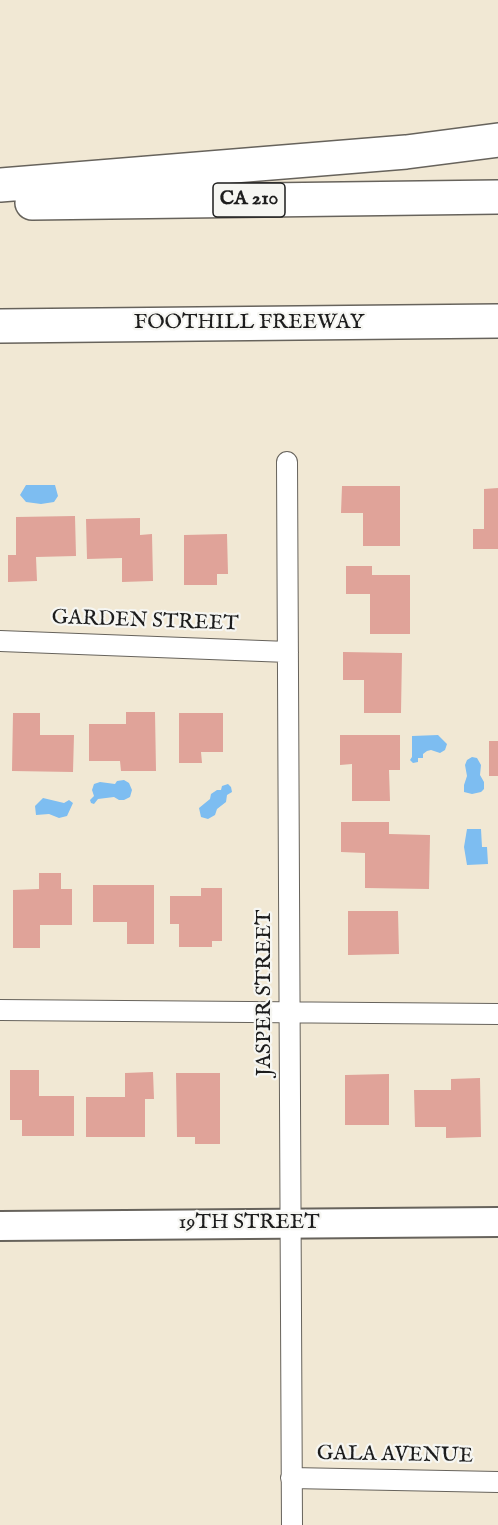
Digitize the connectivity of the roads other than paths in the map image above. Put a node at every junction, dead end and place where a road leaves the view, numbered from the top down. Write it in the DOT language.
graph roads {
  1 [pos="498,140"];
  2 [pos="0,185"];
  3 [pos="498,197"];
  4 [pos="0,203"];
  5 [pos="498,321"];
  6 [pos="394,323"];
  7 [pos="0,326"];
  8 [pos="498,344"];
  9 [pos="287,462"];
  10 [pos="0,641"];
  11 [pos="288,652"];
  12 [pos="0,1010"];
  13 [pos="290,1013"];
  14 [pos="498,1014"];
  15 [pos="498,1222"];
  16 [pos="289,1224"];
  17 [pos="0,1226"];
  18 [pos="291,1478"];
  19 [pos="498,1482"];
  20 [pos="292,1525"];
  1 -- 2 [label="highway"];
  3 -- 4 [label="highway, CA 210"];
  5 -- 6 [label="highway, FOOTHILL FREEWAY"];
  6 -- 7 [label="highway, FOOTHILL FREEWAY"];
  6 -- 8 [label="highway"];
  9 -- 11 [label="street, JASPER STREET"];
  10 -- 11 [label="street, GARDEN STREET"];
  11 -- 13 [label="street, JASPER STREET"];
  12 -- 13 [label="street"];
  13 -- 14 [label="street"];
  13 -- 16 [label="street, JASPER STREET"];
  15 -- 16 [label="main road, 19TH STREET"];
  16 -- 17 [label="main road, 19TH STREET"];
  16 -- 18 [label="street, JASPER STREET"];
  18 -- 19 [label="street, GALA AVENUE"];
  18 -- 20 [label="street, JASPER STREET"];
}
